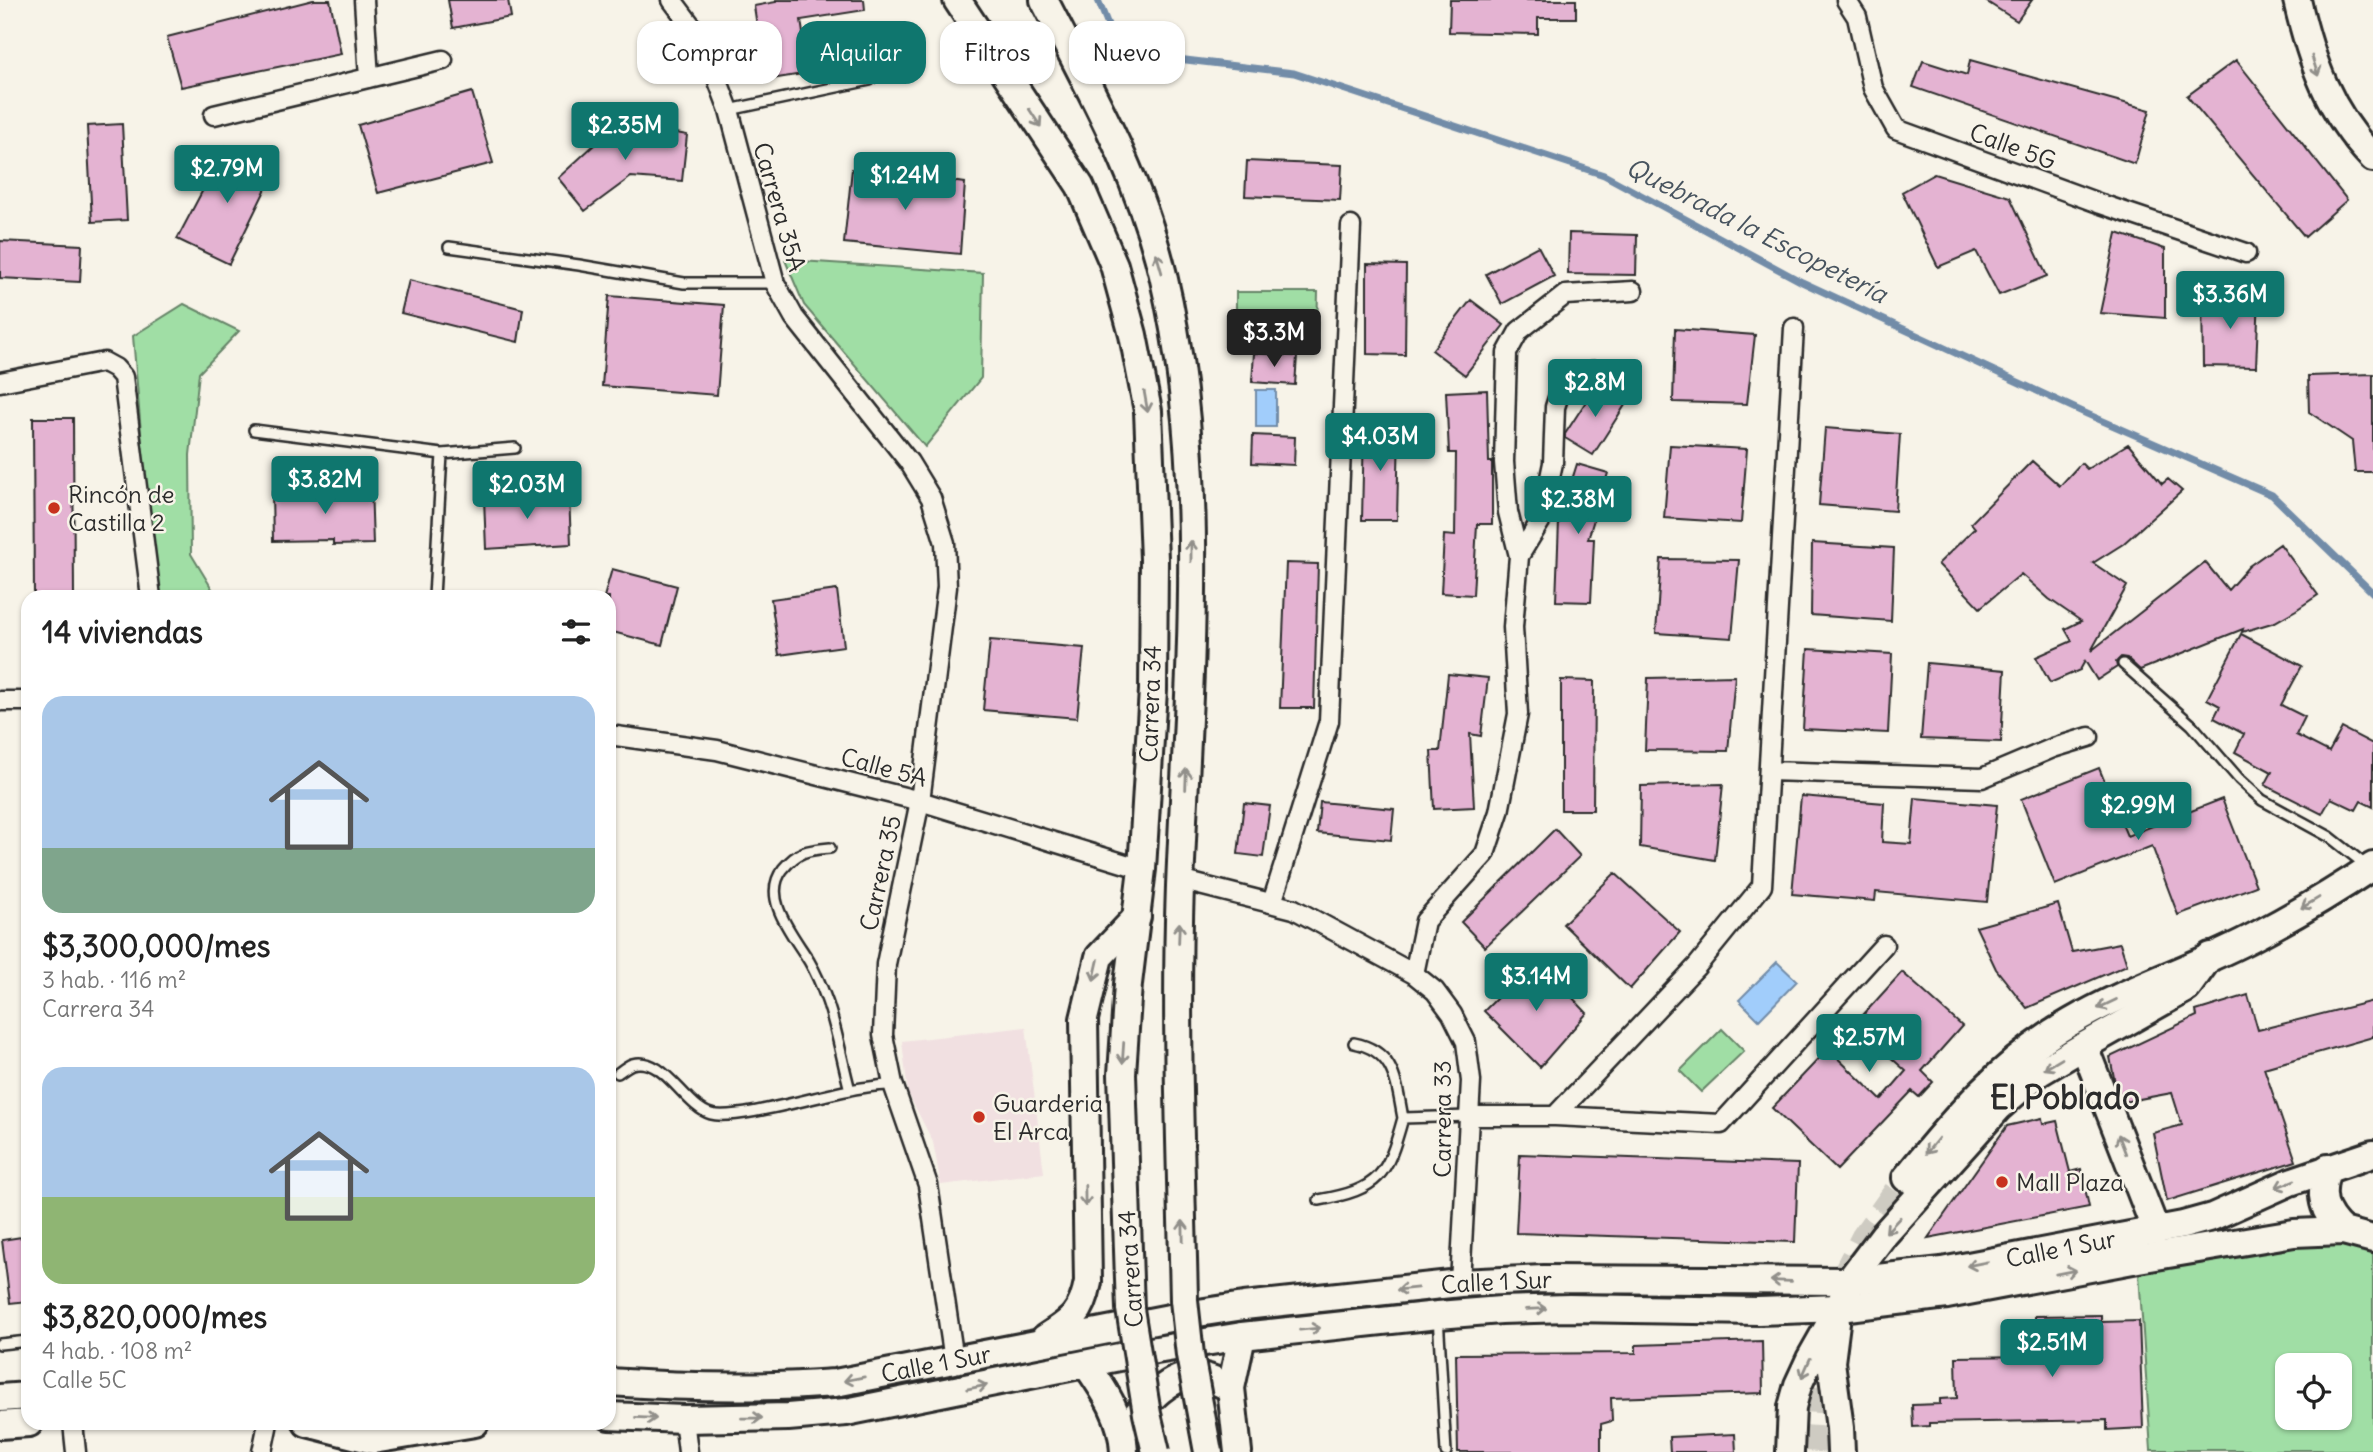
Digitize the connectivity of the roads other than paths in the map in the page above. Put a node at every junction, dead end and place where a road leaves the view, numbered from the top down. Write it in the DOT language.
graph roads {
  1 [pos="363,0"];
  2 [pos="672,0"];
  3 [pos="1044,0"];
  4 [pos="1846,0"];
  5 [pos="2297,0"];
  6 [pos="966,5"];
  7 [pos="443,60"];
  8 [pos="369,78"];
  9 [pos="851,84"];
  10 [pos="729,110"];
  11 [pos="214,115"];
  12 [pos="2373,158"];
  13 [pos="1351,226"];
  14 [pos="449,247"];
  15 [pos="2246,253"];
  16 [pos="775,284"];
  17 [pos="1633,291"];
  18 [pos="1794,328"];
  19 [pos="1614,370"];
  20 [pos="0,382"];
  21 [pos="869,412"];
  22 [pos="254,430"];
  23 [pos="515,448"];
  24 [pos="442,454"];
  25 [pos="1519,556"];
  26 [pos="149,590"];
  27 [pos="435,590"];
  28 [pos="2123,664"];
  29 [pos="0,701"];
  30 [pos="21,701"];
  31 [pos="616,736"];
  32 [pos="2088,737"];
  33 [pos="1769,771"];
  34 [pos="920,802"];
  35 [pos="830,848"];
  36 [pos="2371,867"];
  37 [pos="1142,869"];
  38 [pos="1181,880"];
  39 [pos="1272,904"];
  40 [pos="1136,917"];
  41 [pos="1884,945"];
  42 [pos="2210,956"];
  43 [pos="1414,974"];
  44 [pos="1354,1042"];
  45 [pos="2084,1045"];
  46 [pos="618,1073"];
  47 [pos="893,1084"];
  48 [pos="850,1090"];
  49 [pos="1471,1116"];
  50 [pos="1555,1116"];
  51 [pos="1403,1118"];
  52 [pos="2373,1154"];
  53 [pos="2328,1168"];
  54 [pos="1906,1178"];
  55 [pos="1320,1200"];
  56 [pos="2156,1231"];
  57 [pos="2343,1231"];
  58 [pos="2373,1239"];
  59 [pos="1849,1281"];
  60 [pos="1460,1283"];
  61 [pos="1839,1308"];
  62 [pos="1438,1315"];
  63 [pos="1242,1336"];
  64 [pos="21,1342"];
  65 [pos="1035,1343"];
  66 [pos="0,1344"];
  67 [pos="954,1360"];
  68 [pos="1086,1364"];
  69 [pos="616,1382"];
  70 [pos="1231,1388"];
  71 [pos="21,1396"];
  72 [pos="0,1398"];
  73 [pos="616,1416"];
  74 [pos="684,1419"];
  75 [pos="21,1424"];
  76 [pos="0,1426"];
  77 [pos="74,1430"];
  78 [pos="267,1430"];
  79 [pos="334,1430"];
  80 [pos="394,1430"];
  81 [pos="433,1430"];
  82 [pos="373,1440"];
  83 [pos="1123,1442"];
  84 [pos="76,1452"];
  85 [pos="262,1452"];
  86 [pos="688,1452"];
  87 [pos="1156,1452"];
  88 [pos="1208,1452"];
  89 [pos="1238,1452"];
  90 [pos="1446,1452"];
  91 [pos="1790,1452"];
  92 [pos="1841,1452"];
  1 -- 8 [label="street"];
  2 -- 10 [label="street, Carrera 35A"];
  38 -- 3 [label="street, Carrera 34, one-way"];
  4 -- 15 [label="street, Calle 5G"];
  5 -- 12 [label="street, one-way"];
  6 -- 37 [label="street, Carrera 34, one-way"];
  7 -- 8 [label="street"];
  8 -- 11 [label="street"];
  9 -- 10 [label="lane"];
  10 -- 16 [label="street, Carrera 35A"];
  13 -- 39 [label="street"];
  14 -- 16 [label="lane"];
  16 -- 21 [label="street, Carrera 35A"];
  17 -- 25 [label="street"];
  18 -- 33 [label="street"];
  19 -- 25 [label="street"];
  20 -- 26 [label="street"];
  21 -- 34 [label="street, Carrera 35"];
  22 -- 24 [label="lane"];
  23 -- 24 [label="lane"];
  24 -- 27 [label="lane"];
  25 -- 43 [label="street"];
  28 -- 36 [label="lane"];
  29 -- 30 [label="street"];
  31 -- 34 [label="street, Calle 5A"];
  32 -- 33 [label="street"];
  33 -- 50 [label="street"];
  34 -- 37 [label="street, Calle 5A"];
  34 -- 47 [label="street, Carrera 35"];
  35 -- 48 [label="lane"];
  36 -- 42 [label="street, one-way"];
  37 -- 40 [label="street, Carrera 34"];
  38 -- 39 [label="street"];
  88 -- 38 [label="street, Carrera 34, one-way, bridge"];
  39 -- 43 [label="street"];
  40 -- 65 [label="street, one-way"];
  40 -- 87 [label="street, Carrera 34, one-way, bridge"];
  41 -- 50 [label="street"];
  42 -- 45 [label="street"];
  42 -- 54 [label="street, one-way"];
  43 -- 49 [label="street, Carrera 33"];
  44 -- 51 [label="lane"];
  56 -- 45 [label="street, one-way"];
  45 -- 59 [label="street, one-way"];
  46 -- 48 [label="lane"];
  47 -- 48 [label="lane"];
  47 -- 67 [label="street, Carrera 35"];
  49 -- 50 [label="street"];
  49 -- 51 [label="lane"];
  49 -- 60 [label="street, Carrera 33"];
  51 -- 55 [label="lane"];
  52 -- 53 [label="street, Calle 1 Sur"];
  53 -- 56 [label="street, Calle 1 Sur, one-way"];
  53 -- 57 [label="street"];
  56 -- 59 [label="street, Calle 1 Sur, one-way"];
  57 -- 58 [label="street, Calle 1 Sur"];
  61 -- 57 [label="street, Calle 1 Sur, one-way"];
  59 -- 60 [label="street, Calle 1 Sur, one-way"];
  59 -- 61 [label="street"];
  60 -- 65 [label="street, Calle 1 Sur, one-way"];
  62 -- 61 [label="street, Calle 1 Sur, one-way"];
  61 -- 91 [label="street, one-way"];
  61 -- 92 [label="street"];
  63 -- 62 [label="street, Calle 1 Sur, one-way"];
  62 -- 90 [label="lane"];
  63 -- 68 [label="street, Calle 1 Sur"];
  63 -- 70 [label="street"];
  64 -- 66 [label="lane"];
  65 -- 67 [label="street, Calle 1 Sur"];
  67 -- 69 [label="street, Calle 1 Sur, one-way"];
  74 -- 68 [label="street, Calle 1 Sur, one-way"];
  68 -- 83 [label="street"];
  70 -- 83 [label="street"];
  70 -- 89 [label="street"];
  71 -- 72 [label="street"];
  73 -- 74 [label="street, Calle 1 Sur, one-way"];
  74 -- 86 [label="street"];
  75 -- 76 [label="street"];
  77 -- 84 [label="street"];
  78 -- 85 [label="street"];
  79 -- 82 [label="street"];
  80 -- 82 [label="street"];
  81 -- 82 [label="street"];
}
